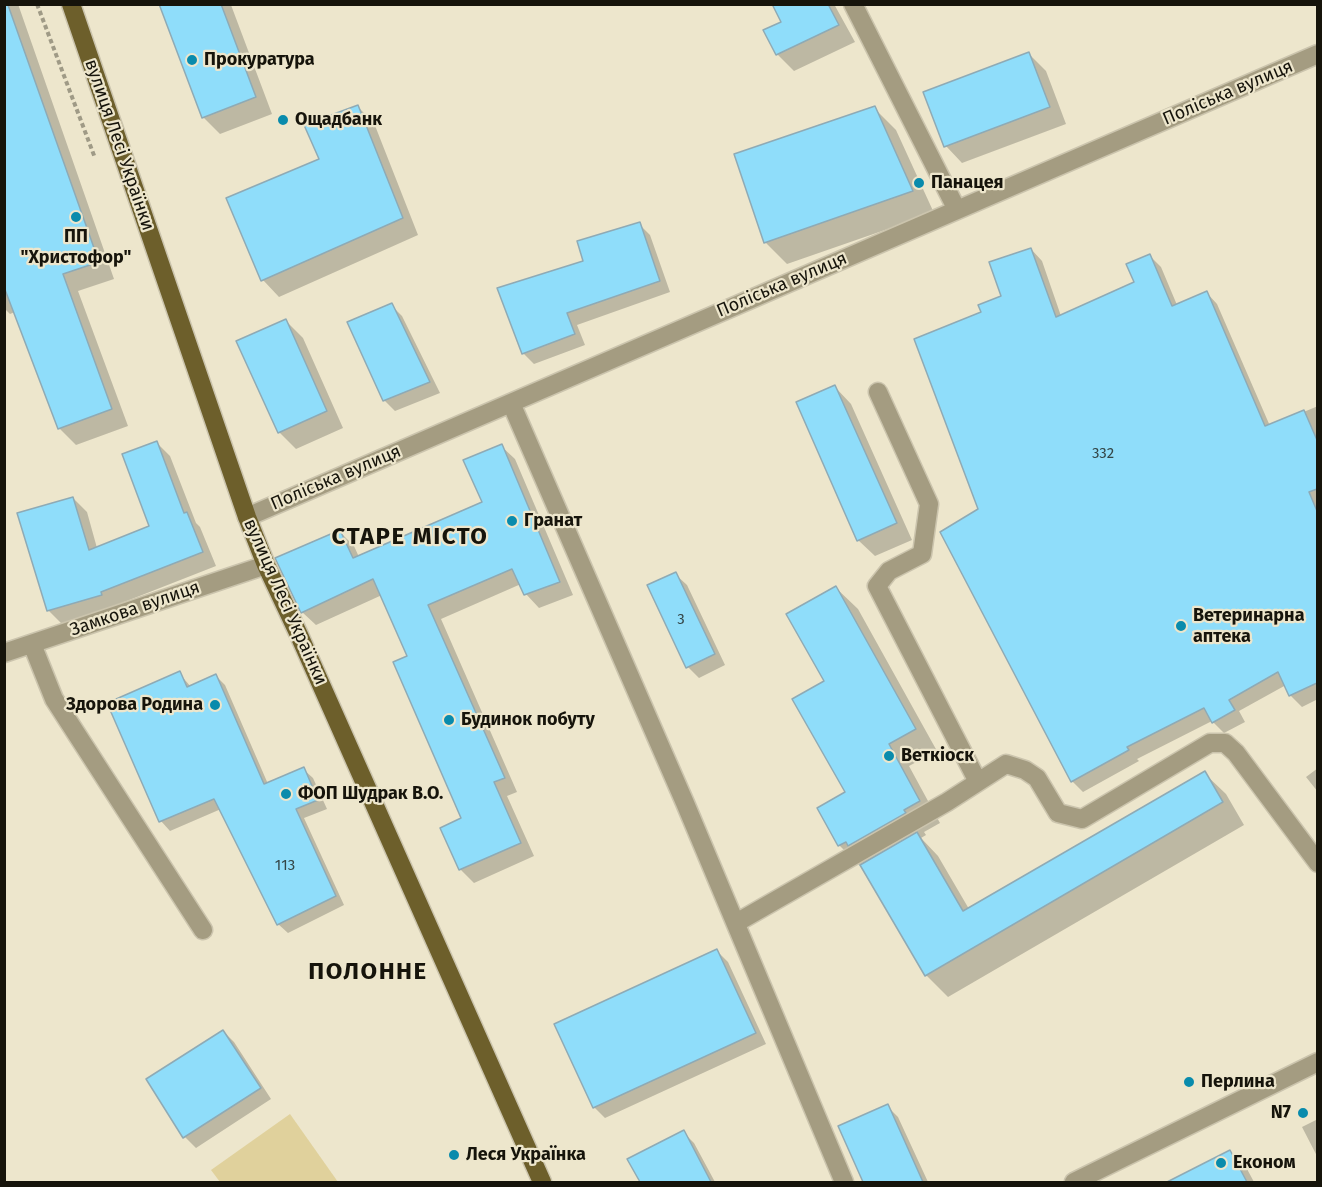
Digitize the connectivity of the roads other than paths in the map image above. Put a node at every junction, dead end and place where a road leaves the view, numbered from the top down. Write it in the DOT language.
graph roads {
  1 [pos="71,4"];
  2 [pos="853,4"];
  3 [pos="1317,54"];
  4 [pos="957,210"];
  5 [pos="878,392"];
  6 [pos="511,403"];
  7 [pos="247,517"];
  8 [pos="266,564"];
  9 [pos="32,644"];
  10 [pos="4,653"];
  11 [pos="978,782"];
  12 [pos="1317,863"];
  13 [pos="736,923"];
  14 [pos="203,930"];
  15 [pos="1317,1062"];
  16 [pos="542,1182"];
  17 [pos="844,1182"];
  18 [pos="1074,1182"];
  1 -- 7 [label="main road, вулиця Лесі Українки"];
  2 -- 4 [label="street"];
  3 -- 4 [label="street, Поліська вулиця"];
  4 -- 6 [label="street, Поліська вулиця"];
  5 -- 11 [label="street"];
  6 -- 7 [label="street, Поліська вулиця"];
  6 -- 13 [label="street"];
  7 -- 8 [label="main road, вулиця Лесі Українки"];
  8 -- 9 [label="street, Замкова вулиця"];
  8 -- 16 [label="main road, вулиця Лесі Українки"];
  9 -- 10 [label="street, Замкова вулиця"];
  9 -- 14 [label="street"];
  11 -- 12 [label="street"];
  11 -- 13 [label="street"];
  13 -- 17 [label="street"];
  15 -- 18 [label="street"];
}
